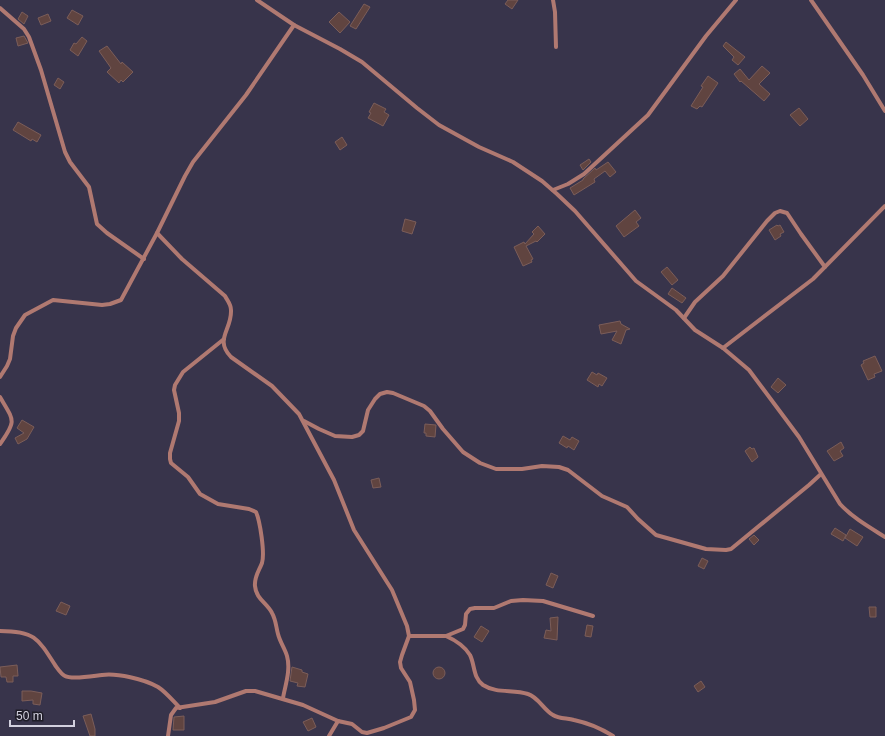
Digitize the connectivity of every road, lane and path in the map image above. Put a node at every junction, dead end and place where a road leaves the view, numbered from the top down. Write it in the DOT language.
graph roads {
  1 [pos="257,0"];
  2 [pos="552,0"];
  3 [pos="736,0"];
  4 [pos="811,0"];
  5 [pos="0,8"];
  6 [pos="294,25"];
  7 [pos="556,47"];
  8 [pos="885,111"];
  9 [pos="553,190"];
  10 [pos="885,206"];
  11 [pos="158,233"];
  12 [pos="144,259"];
  13 [pos="825,267"];
  14 [pos="684,318"];
  15 [pos="224,339"];
  16 [pos="723,348"];
  17 [pos="0,377"];
  18 [pos="0,397"];
  19 [pos="302,419"];
  20 [pos="0,444"];
  21 [pos="821,474"];
  22 [pos="885,537"];
  23 [pos="592,616"];
  24 [pos="0,631"];
  25 [pos="408,636"];
  26 [pos="446,636"];
  27 [pos="282,698"];
  28 [pos="180,708"];
  29 [pos="338,721"];
  30 [pos="168,736"];
  31 [pos="329,736"];
  32 [pos="614,736"];
  1 -- 6 [label="street"];
  2 -- 7 [label="street"];
  3 -- 9 [label="street"];
  4 -- 8 [label="street"];
  5 -- 12 [label="street"];
  6 -- 9 [label="street"];
  6 -- 11 [label="street"];
  9 -- 14 [label="street"];
  10 -- 13 [label="street"];
  11 -- 12 [label="street"];
  11 -- 15 [label="street"];
  12 -- 17 [label="street"];
  13 -- 14 [label="street"];
  13 -- 16 [label="street"];
  14 -- 16 [label="street"];
  15 -- 19 [label="street"];
  15 -- 27 [label="street"];
  16 -- 21 [label="street"];
  18 -- 20 [label="street"];
  19 -- 21 [label="street"];
  19 -- 25 [label="street"];
  21 -- 22 [label="street"];
  23 -- 26 [label="street"];
  24 -- 28 [label="street"];
  25 -- 26 [label="street"];
  25 -- 29 [label="street"];
  26 -- 32 [label="street"];
  27 -- 28 [label="street"];
  27 -- 29 [label="street"];
  28 -- 30 [label="street"];
  29 -- 31 [label="street"];
}
